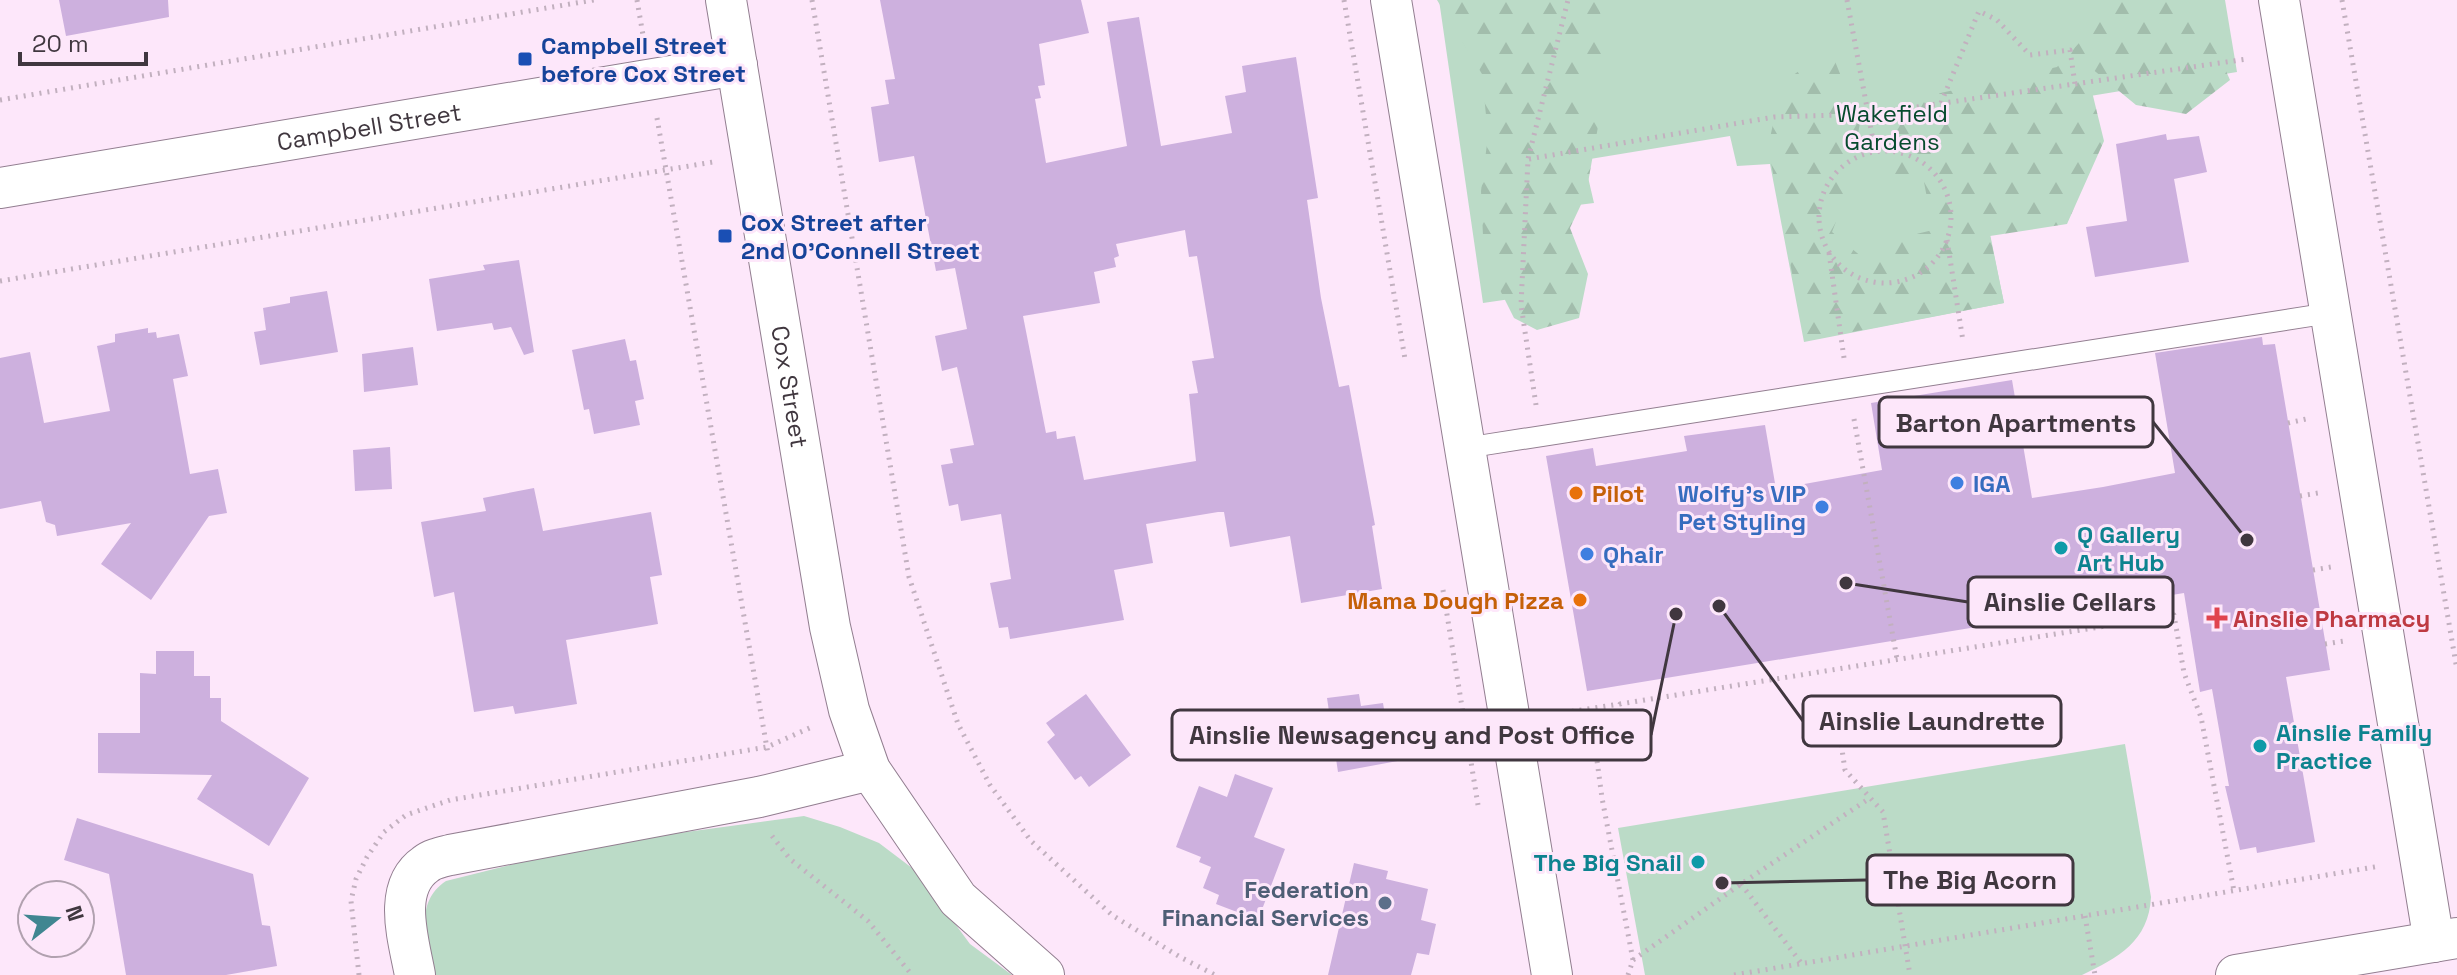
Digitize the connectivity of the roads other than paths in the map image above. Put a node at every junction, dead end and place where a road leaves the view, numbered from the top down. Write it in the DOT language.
graph roads {
  1 [pos="726,0"];
  2 [pos="1391,0"];
  3 [pos="2279,0"];
  4 [pos="737,65"];
  5 [pos="0,188"];
  6 [pos="2330,313"];
  7 [pos="1465,448"];
  8 [pos="870,770"];
  9 [pos="2446,940"];
  10 [pos="415,975"];
  11 [pos="1044,975"];
  12 [pos="1552,975"];
  13 [pos="2236,975"];
  1 -- 4 [label="street, Cox Street"];
  2 -- 7 [label="street"];
  3 -- 6 [label="street"];
  4 -- 5 [label="street, Campbell Street"];
  4 -- 8 [label="street, Cox Street"];
  6 -- 7 [label="lane"];
  6 -- 9 [label="street"];
  7 -- 12 [label="street"];
  8 -- 10 [label="street"];
  8 -- 11 [label="street, Cox Street"];
  9 -- 13 [label="street"];
}
